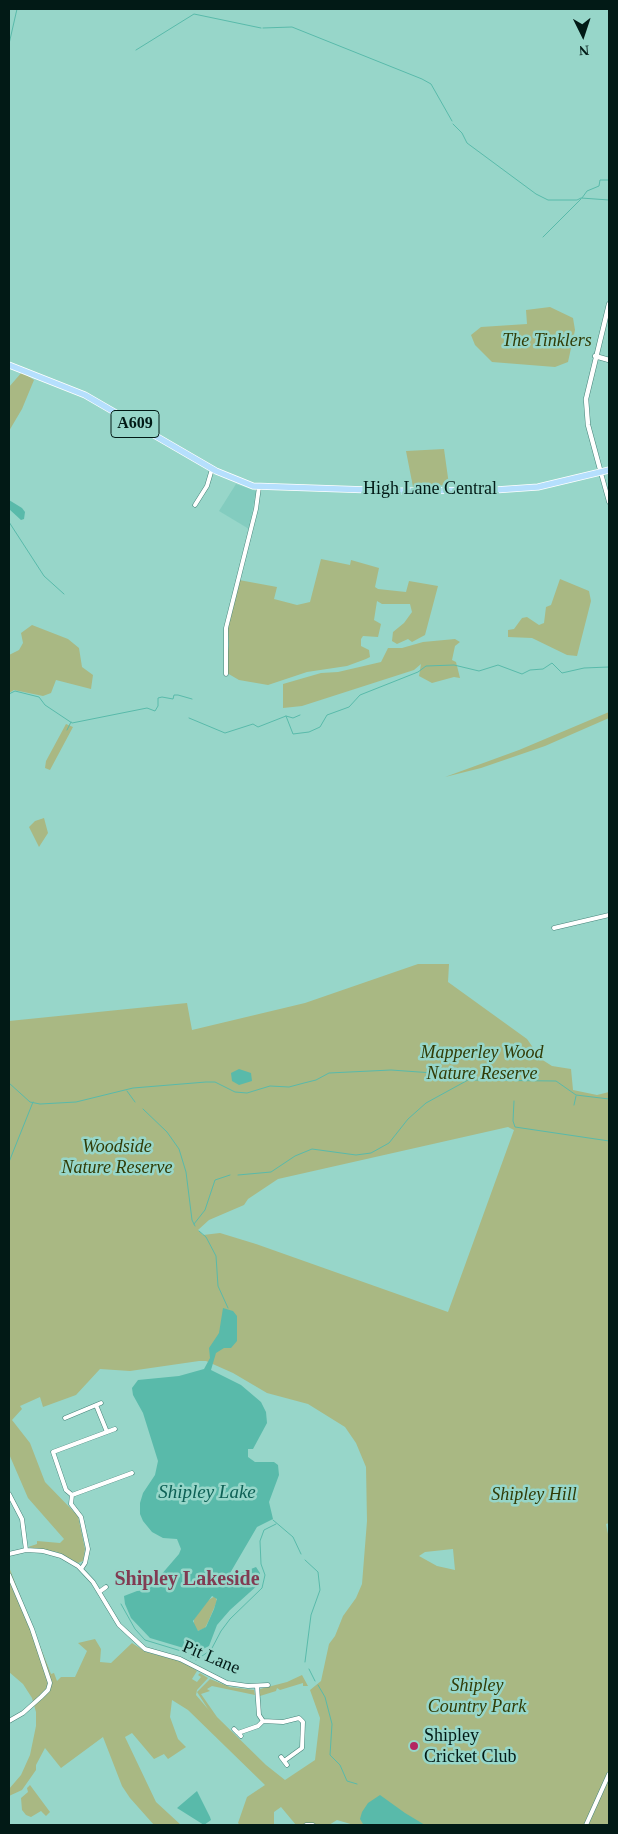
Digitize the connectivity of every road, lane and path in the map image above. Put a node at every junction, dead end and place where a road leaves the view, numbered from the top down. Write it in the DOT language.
graph roads {
  1 [pos="609,304"];
  2 [pos="595,356"];
  3 [pos="609,360"];
  4 [pos="9,364"];
  5 [pos="212,469"];
  6 [pos="609,470"];
  7 [pos="601,473"];
  8 [pos="259,486"];
  9 [pos="609,502"];
  10 [pos="195,505"];
  11 [pos="226,674"];
  12 [pos="609,915"];
  13 [pos="554,928"];
  14 [pos="101,1403"];
  15 [pos="96,1405"];
  16 [pos="71,1421"];
  17 [pos="115,1429"];
  18 [pos="107,1432"];
  19 [pos="132,1473"];
  20 [pos="9,1494"];
  21 [pos="72,1495"];
  22 [pos="26,1550"];
  23 [pos="9,1554"];
  24 [pos="87,1554"];
  25 [pos="92,1555"];
  26 [pos="81,1569"];
  27 [pos="9,1575"];
  28 [pos="18,1580"];
  29 [pos="12,1583"];
  30 [pos="106,1587"];
  31 [pos="99,1592"];
  32 [pos="33,1616"];
  33 [pos="27,1618"];
  34 [pos="43,1639"];
  35 [pos="36,1641"];
  36 [pos="268,1685"];
  37 [pos="257,1686"];
  38 [pos="49,1688"];
  39 [pos="55,1690"];
  40 [pos="263,1721"];
  41 [pos="9,1722"];
  42 [pos="234,1729"];
  43 [pos="284,1761"];
  44 [pos="609,1774"];
  45 [pos="313,1824"];
  46 [pos="306,1825"];
  47 [pos="586,1825"];
  1 -- 2 [label="street"];
  2 -- 3 [label="street"];
  2 -- 7 [label="street"];
  4 -- 5 [label="main road, A609"];
  5 -- 8 [label="main road, A609"];
  5 -- 10 [label="street"];
  6 -- 7 [label="main road, A609"];
  7 -- 8 [label="main road, High Lane Central / A609"];
  7 -- 9 [label="street"];
  8 -- 11 [label="street"];
  12 -- 13 [label="street"];
  14 -- 15 [label="street"];
  15 -- 16 [label="street"];
  15 -- 18 [label="street"];
  17 -- 18 [label="street"];
  18 -- 21 [label="street"];
  19 -- 21 [label="street"];
  20 -- 22 [label="street"];
  21 -- 24 [label="street"];
  22 -- 23 [label="street, Pit Lane"];
  22 -- 26 [label="street, Pit Lane"];
  24 -- 25 [label="street"];
  24 -- 26 [label="street"];
  26 -- 31 [label="street, Pit Lane"];
  27 -- 29 [label="street"];
  28 -- 29 [label="street"];
  29 -- 33 [label="street"];
  30 -- 31 [label="street"];
  31 -- 37 [label="street, Pit Lane"];
  32 -- 33 [label="street"];
  33 -- 35 [label="street"];
  34 -- 35 [label="street"];
  35 -- 38 [label="street"];
  36 -- 37 [label="street, Pit Lane"];
  37 -- 40 [label="street"];
  38 -- 39 [label="street"];
  38 -- 41 [label="street"];
  40 -- 42 [label="street"];
  40 -- 43 [label="street"];
  44 -- 47 [label="street"];
  45 -- 46 [label="street"];
}
